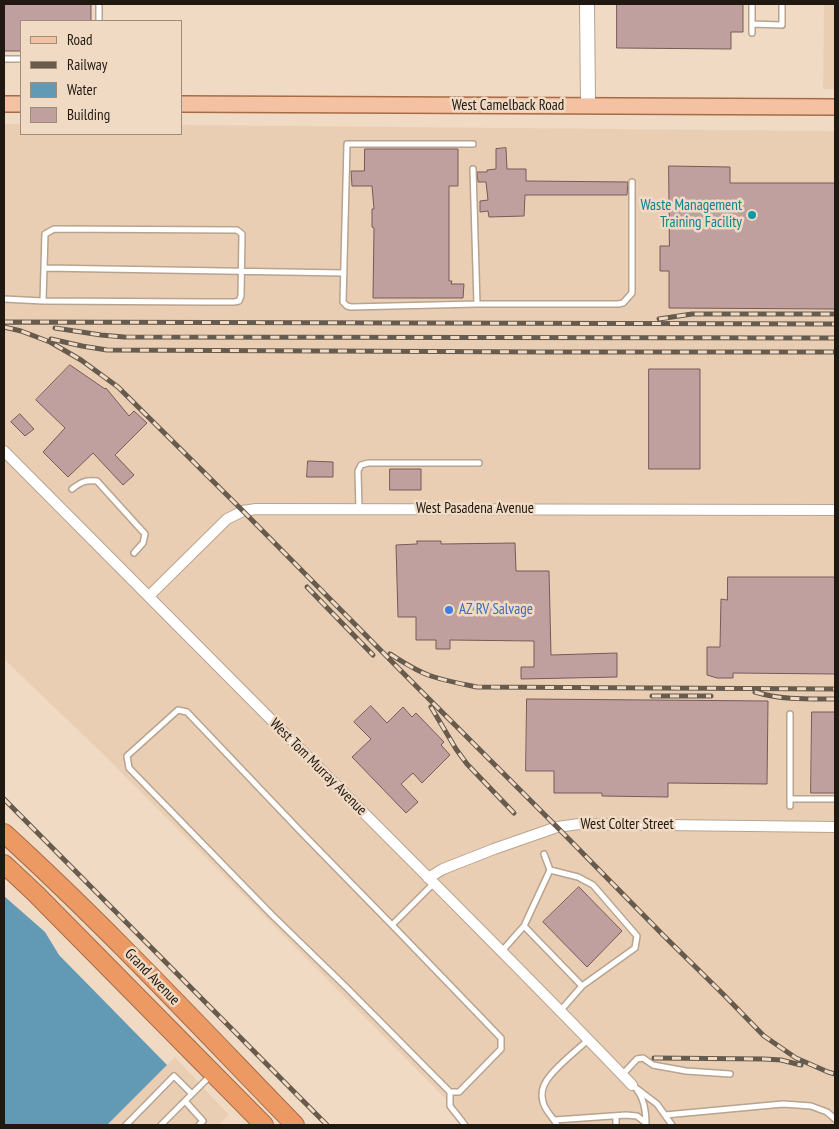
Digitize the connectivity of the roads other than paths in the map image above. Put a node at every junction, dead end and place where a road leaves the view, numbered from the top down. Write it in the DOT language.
graph roads {
  1 [pos="99,4"];
  2 [pos="587,4"];
  3 [pos="752,4"];
  4 [pos="782,4"];
  5 [pos="99,20"];
  6 [pos="752,24"];
  7 [pos="752,33"];
  8 [pos="4,59"];
  9 [pos="20,59"];
  10 [pos="4,104"];
  11 [pos="20,104"];
  12 [pos="182,104"];
  13 [pos="588,106"];
  14 [pos="835,107"];
  15 [pos="473,144"];
  16 [pos="473,169"];
  17 [pos="632,182"];
  18 [pos="44,268"];
  19 [pos="242,271"];
  20 [pos="344,273"];
  21 [pos="4,299"];
  22 [pos="43,301"];
  23 [pos="477,304"];
  24 [pos="4,451"];
  25 [pos="479,463"];
  26 [pos="72,489"];
  27 [pos="359,509"];
  28 [pos="835,510"];
  29 [pos="134,553"];
  30 [pos="148,596"];
  31 [pos="790,714"];
  32 [pos="790,799"];
  33 [pos="835,799"];
  34 [pos="790,806"];
  35 [pos="835,827"];
  36 [pos="4,833"];
  37 [pos="544,854"];
  38 [pos="4,864"];
  39 [pos="550,870"];
  40 [pos="431,880"];
  41 [pos="392,924"];
  42 [pos="524,926"];
  43 [pos="502,951"];
  44 [pos="582,986"];
  45 [pos="561,1010"];
  46 [pos="589,1040"];
  47 [pos="213,1073"];
  48 [pos="622,1074"];
  49 [pos="730,1074"];
  50 [pos="632,1084"];
  51 [pos="450,1092"];
  52 [pos="192,1094"];
  53 [pos="185,1101"];
  54 [pos="664,1115"];
  55 [pos="616,1116"];
  56 [pos="835,1119"];
  57 [pos="201,1123"];
  58 [pos="556,1123"];
  59 [pos="646,1124"];
  60 [pos="126,1125"];
  61 [pos="161,1125"];
  62 [pos="264,1125"];
  63 [pos="296,1125"];
  64 [pos="465,1125"];
  65 [pos="616,1125"];
  66 [pos="672,1125"];
  1 -- 5 [label="lane"];
  2 -- 13 [label="street"];
  3 -- 6 [label="lane"];
  4 -- 6 [label="lane"];
  6 -- 7 [label="lane"];
  8 -- 9 [label="lane"];
  10 -- 11 [label="main road"];
  12 -- 13 [label="main road, West Camelback Road"];
  13 -- 14 [label="main road, West Camelback Road"];
  15 -- 20 [label="lane"];
  16 -- 23 [label="lane"];
  17 -- 23 [label="lane"];
  18 -- 19 [label="lane"];
  18 -- 19 [label="lane"];
  18 -- 22 [label="lane"];
  19 -- 20 [label="lane"];
  19 -- 22 [label="lane"];
  20 -- 23 [label="lane"];
  21 -- 22 [label="lane"];
  24 -- 30 [label="street, West Tom Murray Avenue"];
  25 -- 27 [label="lane"];
  26 -- 29 [label="lane"];
  27 -- 28 [label="street, West Pasadena Avenue"];
  27 -- 30 [label="street, West Pasadena Avenue"];
  30 -- 40 [label="street, West Tom Murray Avenue"];
  31 -- 32 [label="lane"];
  32 -- 33 [label="lane"];
  32 -- 34 [label="lane"];
  35 -- 40 [label="street, West Colter Street"];
  36 -- 63 [label="highway, Grand Avenue"];
  37 -- 39 [label="lane"];
  38 -- 47 [label="highway, Grand Avenue"];
  39 -- 42 [label="lane"];
  39 -- 44 [label="lane"];
  40 -- 41 [label="lane"];
  40 -- 43 [label="street, West Tom Murray Avenue"];
  41 -- 51 [label="lane"];
  41 -- 51 [label="lane"];
  42 -- 43 [label="lane"];
  42 -- 44 [label="lane"];
  43 -- 45 [label="street, West Tom Murray Avenue"];
  44 -- 45 [label="lane"];
  45 -- 46 [label="street, West Tom Murray Avenue"];
  46 -- 48 [label="street, West Tom Murray Avenue"];
  46 -- 58 [label="lane"];
  47 -- 52 [label="lane"];
  47 -- 62 [label="highway, Grand Avenue"];
  48 -- 49 [label="lane"];
  48 -- 50 [label="street, West Tom Murray Avenue"];
  50 -- 54 [label="lane"];
  50 -- 59 [label="lane"];
  51 -- 64 [label="lane"];
  52 -- 53 [label="lane"];
  52 -- 60 [label="lane"];
  53 -- 57 [label="lane"];
  53 -- 61 [label="lane"];
  54 -- 56 [label="lane"];
  54 -- 66 [label="lane"];
  55 -- 58 [label="lane"];
  55 -- 59 [label="lane"];
  55 -- 65 [label="lane"];
}
